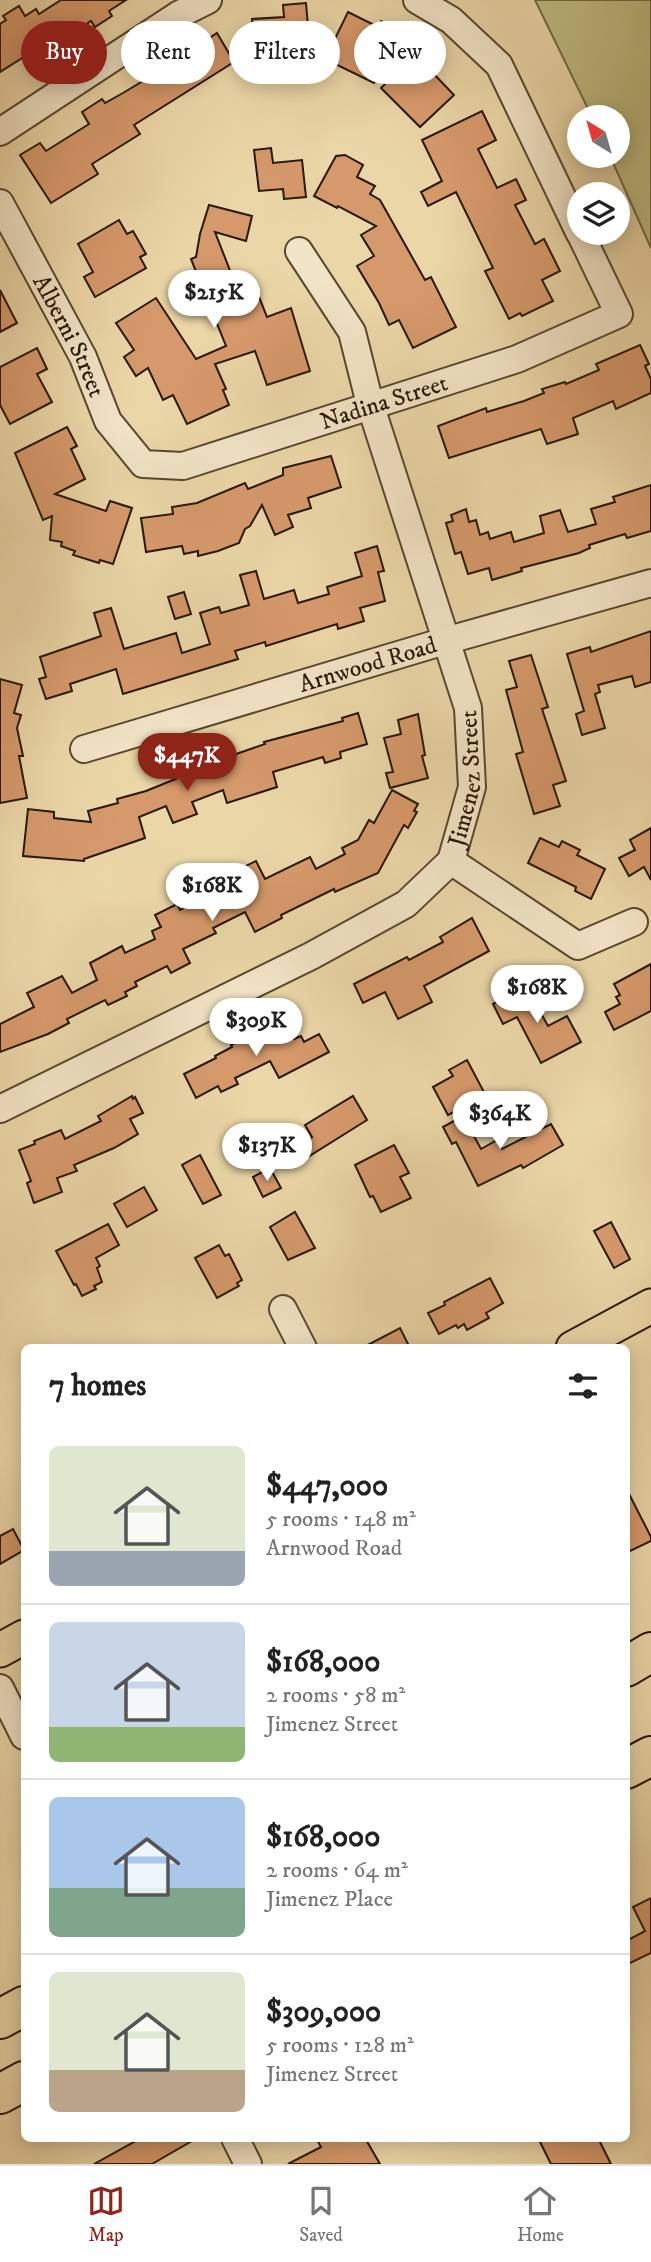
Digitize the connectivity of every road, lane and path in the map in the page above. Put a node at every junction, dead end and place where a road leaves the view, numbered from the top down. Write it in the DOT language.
graph roads {
  1 [pos="208,0"];
  2 [pos="417,0"];
  3 [pos="0,132"];
  4 [pos="0,203"];
  5 [pos="567,205"];
  6 [pos="586,245"];
  7 [pos="299,251"];
  8 [pos="369,404"];
  9 [pos="143,464"];
  10 [pos="651,583"];
  11 [pos="445,641"];
  12 [pos="85,749"];
  13 [pos="451,861"];
  14 [pos="634,922"];
  15 [pos="0,1109"];
  16 [pos="651,1306"];
  17 [pos="283,1309"];
  18 [pos="301,1344"];
  19 [pos="580,1344"];
  20 [pos="21,1639"];
  21 [pos="0,1650"];
  22 [pos="651,1652"];
  23 [pos="630,1665"];
  24 [pos="651,1675"];
  25 [pos="630,1686"];
  26 [pos="0,1689"];
  27 [pos="21,1730"];
  28 [pos="651,1756"];
  29 [pos="630,1767"];
  30 [pos="651,1781"];
  31 [pos="630,1789"];
  32 [pos="21,2008"];
  33 [pos="0,2019"];
  34 [pos="21,2083"];
  35 [pos="0,2094"];
  36 [pos="237,2142"];
  37 [pos="248,2164"];
  1 -- 3 [label="street"];
  2 -- 5 [label="street"];
  4 -- 9 [label="street, Alberni Street"];
  6 -- 8 [label="street, Nadina Street"];
  7 -- 8 [label="street, Jimenez Street"];
  8 -- 9 [label="street, Nadina Street"];
  8 -- 11 [label="street, Jimenez Street"];
  10 -- 11 [label="street, Arnwood Road"];
  11 -- 12 [label="street, Arnwood Road"];
  11 -- 13 [label="street, Jimenez Street"];
  13 -- 14 [label="street"];
  13 -- 15 [label="street, Jimenez Street"];
  16 -- 19 [label="main road"];
  17 -- 18 [label="street"];
  20 -- 21 [label="main road"];
  22 -- 23 [label="highway"];
  24 -- 25 [label="highway"];
  26 -- 27 [label="street"];
  28 -- 29 [label="highway"];
  30 -- 31 [label="highway"];
  32 -- 33 [label="highway"];
  34 -- 35 [label="highway"];
  36 -- 37 [label="street"];
}
